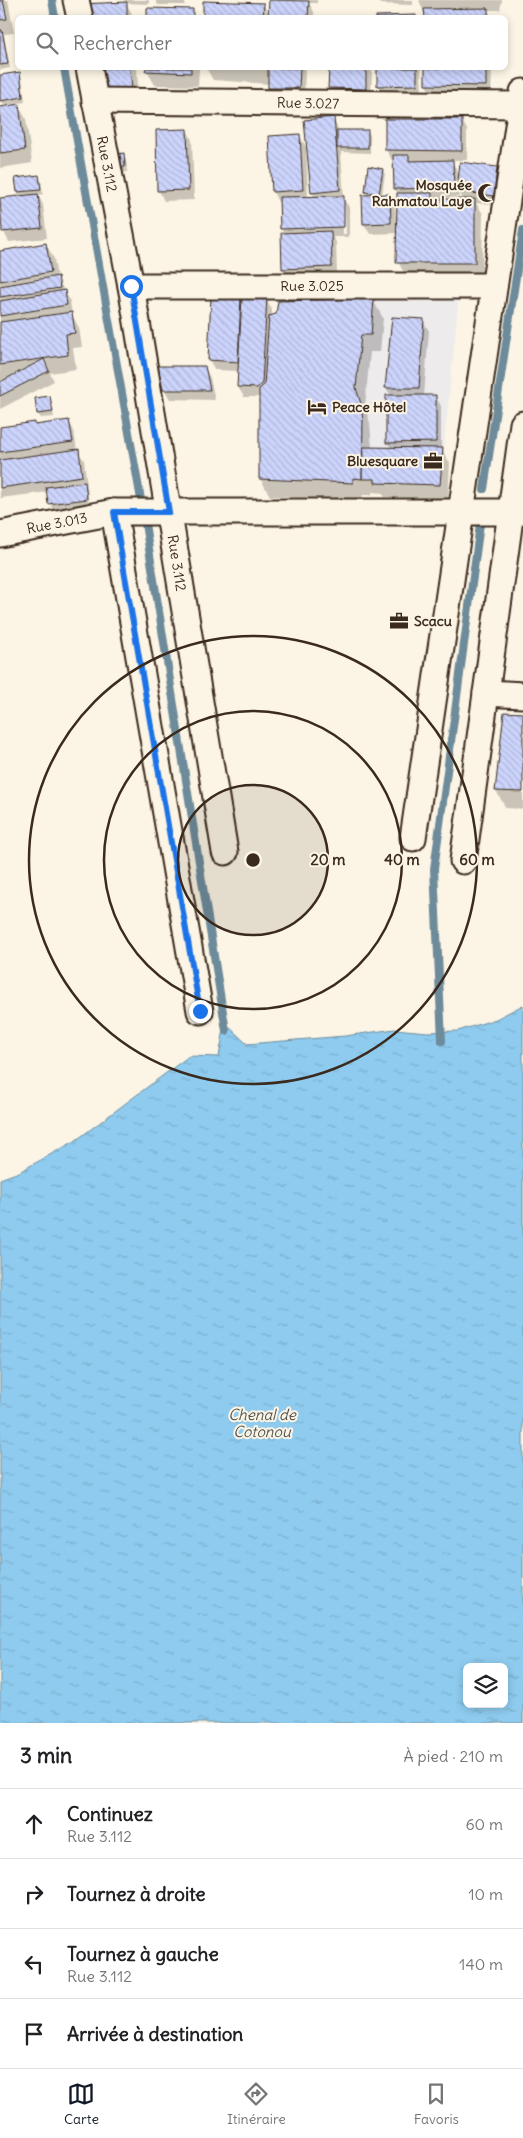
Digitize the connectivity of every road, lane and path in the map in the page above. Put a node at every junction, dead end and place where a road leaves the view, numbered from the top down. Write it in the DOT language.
graph roads {
  1 [pos="76,0"];
  2 [pos="79,15"];
  3 [pos="89,70"];
  4 [pos="522,98"];
  5 [pos="95,101"];
  6 [pos="131,286"];
  7 [pos="494,286"];
  8 [pos="523,424"];
  9 [pos="114,512"];
  10 [pos="169,512"];
  11 [pos="460,512"];
  12 [pos="517,512"];
  13 [pos="0,534"];
  14 [pos="486,693"];
  15 [pos="523,694"];
  16 [pos="412,838"];
  17 [pos="225,852"];
  18 [pos="463,862"];
  19 [pos="200,1011"];
  1 -- 2 [label="street"];
  3 -- 5 [label="street, Rue 3.112"];
  4 -- 5 [label="street, Rue 3.027"];
  4 -- 7 [label="street"];
  5 -- 6 [label="street, Rue 3.112"];
  6 -- 7 [label="street, Rue 3.025"];
  6 -- 10 [label="street, Rue 3.112"];
  7 -- 11 [label="street"];
  8 -- 12 [label="street"];
  9 -- 10 [label="street, Rue 3.013"];
  9 -- 13 [label="street, Rue 3.013"];
  9 -- 19 [label="street"];
  10 -- 11 [label="street, Rue 3.013"];
  10 -- 17 [label="street, Rue 3.112"];
  11 -- 12 [label="street, Rue 3.013"];
  11 -- 16 [label="street"];
  12 -- 14 [label="street"];
  14 -- 15 [label="street"];
  14 -- 18 [label="street"];
}
